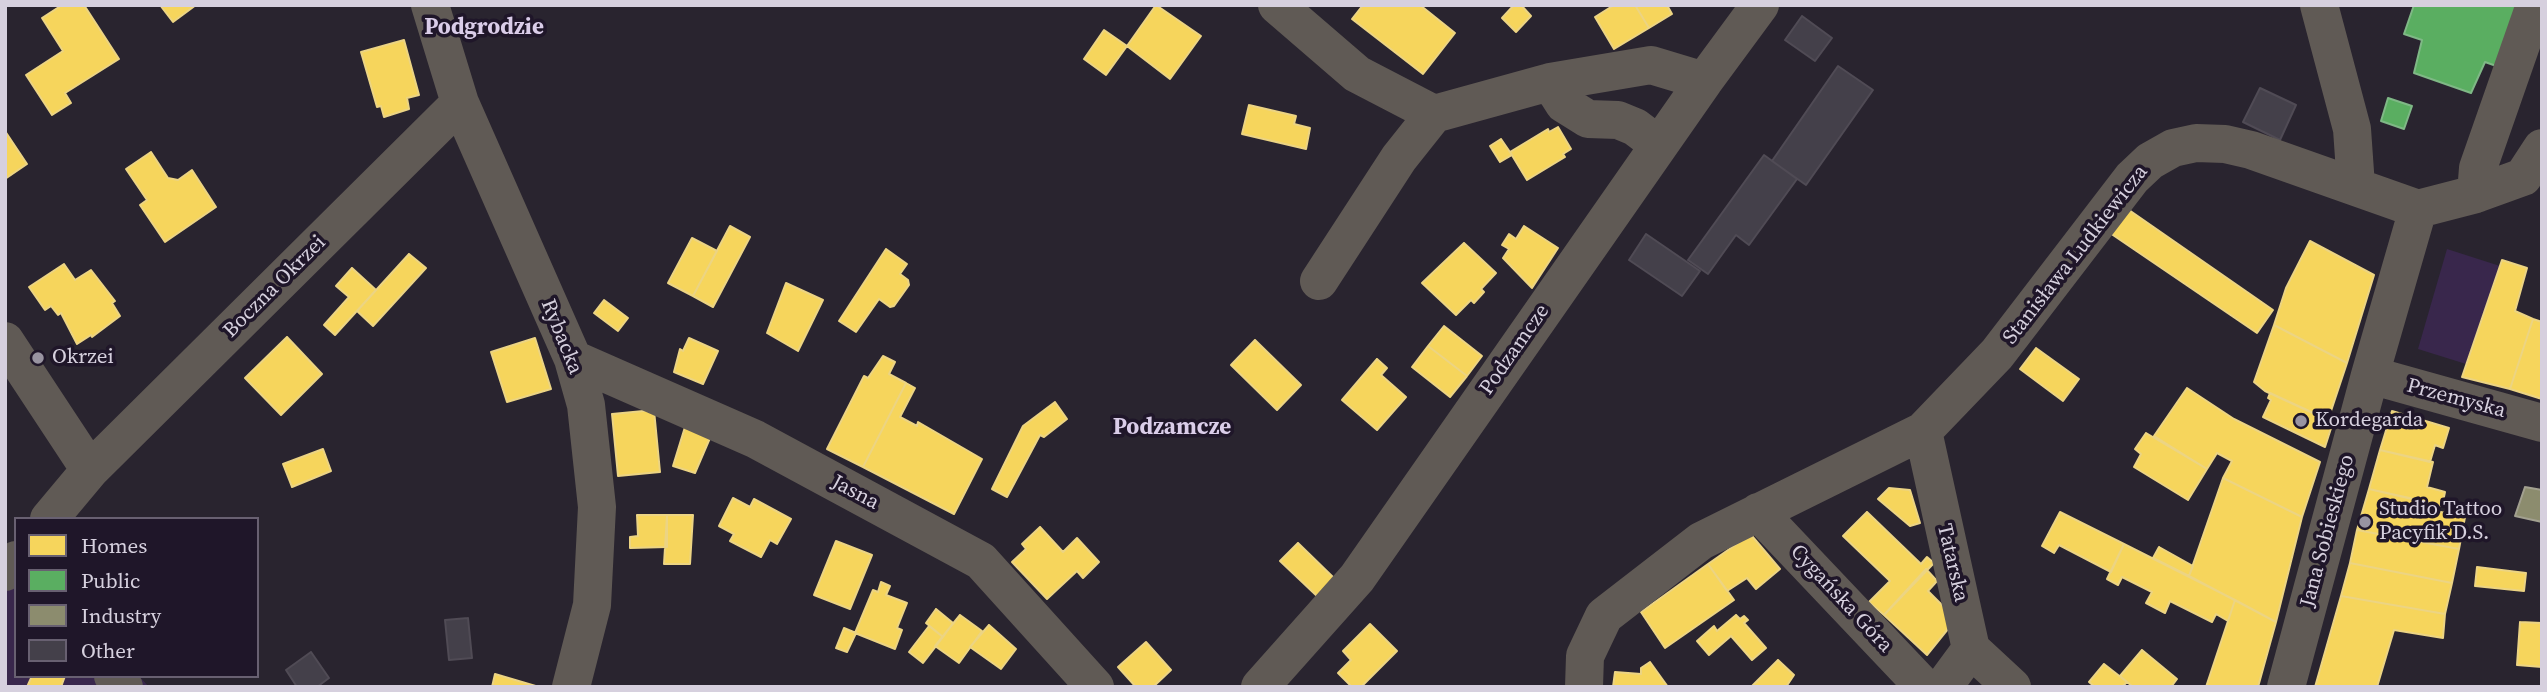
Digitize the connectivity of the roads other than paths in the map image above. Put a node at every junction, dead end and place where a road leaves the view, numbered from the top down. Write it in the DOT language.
graph roads {
  1 [pos="430,5"];
  2 [pos="1277,5"];
  3 [pos="1760,5"];
  4 [pos="2319,5"];
  5 [pos="2535,5"];
  6 [pos="1704,81"];
  7 [pos="1550,82"];
  8 [pos="460,103"];
  9 [pos="1434,114"];
  10 [pos="1659,145"];
  11 [pos="2542,149"];
  12 [pos="2356,186"];
  13 [pos="2476,194"];
  14 [pos="2418,209"];
  15 [pos="1319,281"];
  16 [pos="5,341"];
  17 [pos="573,359"];
  18 [pos="2370,375"];
  19 [pos="2542,423"];
  20 [pos="1923,431"];
  21 [pos="90,470"];
  22 [pos="1758,512"];
  23 [pos="52,517"];
  24 [pos="1971,649"];
  25 [pos="571,687"];
  26 [pos="1095,687"];
  27 [pos="1260,687"];
  28 [pos="1584,687"];
  29 [pos="1924,687"];
  30 [pos="1943,687"];
  31 [pos="2012,687"];
  32 [pos="2286,687"];
  1 -- 8 [label="street, Rybacka"];
  2 -- 9 [label="street"];
  3 -- 6 [label="street, Podzamcze"];
  4 -- 12 [label="street"];
  5 -- 13 [label="street"];
  6 -- 7 [label="street"];
  6 -- 10 [label="street, Podzamcze"];
  7 -- 9 [label="street"];
  7 -- 10 [label="street"];
  8 -- 17 [label="street, Rybacka"];
  8 -- 21 [label="street, Boczna Okrzei"];
  9 -- 15 [label="street"];
  10 -- 27 [label="street, Podzamcze"];
  11 -- 13 [label="street"];
  12 -- 14 [label="street, Stanisława Ludkiewicza"];
  12 -- 20 [label="street, Stanisława Ludkiewicza"];
  13 -- 14 [label="street"];
  14 -- 18 [label="street, Jana Sobieskiego"];
  16 -- 21 [label="street"];
  17 -- 25 [label="street, Rybacka"];
  17 -- 26 [label="street, Jasna"];
  18 -- 19 [label="street, Przemyska"];
  18 -- 32 [label="street, Jana Sobieskiego"];
  20 -- 22 [label="street"];
  20 -- 24 [label="street, Tatarska"];
  21 -- 23 [label="street, Boczna Okrzei"];
  22 -- 28 [label="street"];
  22 -- 29 [label="street, Cygańska Góra"];
  24 -- 30 [label="street"];
  24 -- 31 [label="street"];
}
